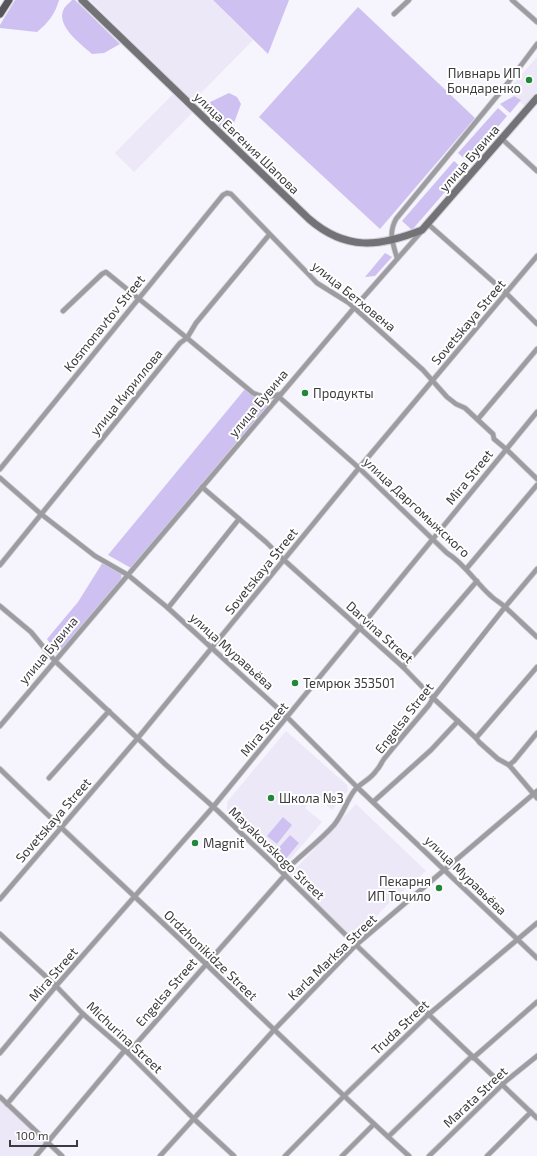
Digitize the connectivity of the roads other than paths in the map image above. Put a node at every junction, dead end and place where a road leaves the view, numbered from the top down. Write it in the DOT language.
graph roads {
  1 [pos="9,0"];
  2 [pos="82,0"];
  3 [pos="409,0"];
  4 [pos="512,0"];
  5 [pos="0,14"];
  6 [pos="394,14"];
  7 [pos="537,22"];
  8 [pos="537,44"];
  9 [pos="537,98"];
  10 [pos="502,139"];
  11 [pos="537,171"];
  12 [pos="227,193"];
  13 [pos="428,224"];
  14 [pos="422,230"];
  15 [pos="269,235"];
  16 [pos="391,241"];
  17 [pos="537,256"];
  18 [pos="397,258"];
  19 [pos="506,293"];
  20 [pos="138,299"];
  21 [pos="354,308"];
  22 [pos="63,311"];
  23 [pos="537,324"];
  24 [pos="187,338"];
  25 [pos="537,349"];
  26 [pos="432,380"];
  27 [pos="280,396"];
  28 [pos="537,412"];
  29 [pos="478,420"];
  30 [pos="506,449"];
  31 [pos="0,468"];
  32 [pos="360,468"];
  33 [pos="0,478"];
  34 [pos="537,479"];
  35 [pos="537,485"];
  36 [pos="202,487"];
  37 [pos="42,514"];
  38 [pos="239,519"];
  39 [pos="433,539"];
  40 [pos="284,560"];
  41 [pos="0,565"];
  42 [pos="467,568"];
  43 [pos="537,569"];
  44 [pos="128,575"];
  45 [pos="477,581"];
  46 [pos="0,606"];
  47 [pos="505,607"];
  48 [pos="168,608"];
  49 [pos="360,628"];
  50 [pos="537,637"];
  51 [pos="212,648"];
  52 [pos="55,661"];
  53 [pos="403,667"];
  54 [pos="537,667"];
  55 [pos="433,698"];
  56 [pos="109,711"];
  57 [pos="287,718"];
  58 [pos="458,721"];
  59 [pos="0,726"];
  60 [pos="537,733"];
  61 [pos="476,738"];
  62 [pos="138,739"];
  63 [pos="509,765"];
  64 [pos="0,768"];
  65 [pos="49,778"];
  66 [pos="357,787"];
  67 [pos="536,794"];
  68 [pos="373,802"];
  69 [pos="213,807"];
  70 [pos="61,828"];
  71 [pos="444,870"];
  72 [pos="284,874"];
  73 [pos="134,897"];
  74 [pos="0,899"];
  75 [pos="537,923"];
  76 [pos="0,934"];
  77 [pos="517,940"];
  78 [pos="356,945"];
  79 [pos="537,958"];
  80 [pos="206,964"];
  81 [pos="56,986"];
  82 [pos="537,1002"];
  83 [pos="83,1014"];
  84 [pos="428,1015"];
  85 [pos="274,1030"];
  86 [pos="127,1051"];
  87 [pos="0,1052"];
  88 [pos="537,1056"];
  89 [pos="472,1057"];
  90 [pos="502,1085"];
  91 [pos="344,1096"];
  92 [pos="0,1097"];
  93 [pos="7,1104"];
  94 [pos="531,1112"];
  95 [pos="537,1118"];
  96 [pos="194,1119"];
  97 [pos="374,1124"];
  98 [pos="388,1137"];
  99 [pos="48,1143"];
  100 [pos="36,1156"];
  101 [pos="62,1156"];
  102 [pos="160,1156"];
  103 [pos="234,1156"];
  104 [pos="285,1156"];
  105 [pos="342,1156"];
  106 [pos="409,1156"];
  107 [pos="429,1156"];
  108 [pos="487,1156"];
  1 -- 5 [label="main road"];
  2 -- 16 [label="street, улица Евгения Шапова"];
  3 -- 6 [label="street"];
  4 -- 7 [label="street"];
  8 -- 16 [label="street, улица Бувина"];
  9 -- 10 [label="street, улица Бувина"];
  10 -- 11 [label="street"];
  10 -- 13 [label="street, улица Бувина"];
  12 -- 15 [label="street, улица Бетховена"];
  12 -- 20 [label="street, Kosmonavtov Street"];
  13 -- 14 [label="street, улица Бувина"];
  13 -- 19 [label="street"];
  14 -- 16 [label="street, улица Евгения Шапова"];
  14 -- 18 [label="street, улица Бувина"];
  15 -- 21 [label="street, улица Бетховена"];
  15 -- 24 [label="street, улица Кириллова"];
  16 -- 18 [label="street"];
  17 -- 19 [label="street, Sovetskaya Street"];
  18 -- 21 [label="street, улица Бувина"];
  19 -- 23 [label="street"];
  19 -- 26 [label="street, Sovetskaya Street"];
  20 -- 22 [label="street"];
  20 -- 24 [label="street"];
  20 -- 31 [label="street, Kosmonavtov Street"];
  21 -- 26 [label="street, улица Бетховена"];
  21 -- 27 [label="street, улица Бувина"];
  24 -- 27 [label="street"];
  24 -- 37 [label="street, улица Кириллова"];
  25 -- 29 [label="street"];
  26 -- 29 [label="street, улица Бетховена"];
  26 -- 32 [label="street, Sovetskaya Street"];
  27 -- 32 [label="street, улица Даргомыжского"];
  27 -- 36 [label="street, улица Бувина"];
  28 -- 30 [label="street, Mira Street"];
  29 -- 30 [label="street, улица Бетховена"];
  30 -- 34 [label="street, улица Бетховена"];
  30 -- 39 [label="street, Mira Street"];
  32 -- 39 [label="street, улица Даргомыжского"];
  32 -- 40 [label="street, Sovetskaya Street"];
  33 -- 37 [label="street, улица Муравьёва"];
  35 -- 42 [label="street"];
  36 -- 38 [label="street, Darvina Street"];
  36 -- 44 [label="street, улица Бувина"];
  37 -- 41 [label="street, улица Кириллова"];
  37 -- 44 [label="street, улица Муравьёва"];
  38 -- 40 [label="street, Darvina Street"];
  38 -- 48 [label="street"];
  39 -- 42 [label="street, улица Даргомыжского"];
  39 -- 49 [label="street, Mira Street"];
  40 -- 49 [label="street, Darvina Street"];
  40 -- 51 [label="street, Sovetskaya Street"];
  42 -- 45 [label="street, улица Даргомыжского"];
  43 -- 47 [label="street, Engelsa Street"];
  44 -- 48 [label="street, улица Муравьёва"];
  44 -- 52 [label="street, улица Бувина"];
  45 -- 47 [label="street, улица Даргомыжского"];
  45 -- 53 [label="street"];
  46 -- 52 [label="street, Mayakovskogo Street"];
  47 -- 50 [label="street, улица Даргомыжского"];
  47 -- 55 [label="street, Engelsa Street"];
  48 -- 51 [label="street, улица Муравьёва"];
  49 -- 53 [label="street, Darvina Street"];
  49 -- 57 [label="street, Mira Street"];
  51 -- 57 [label="street, улица Муравьёва"];
  51 -- 62 [label="street, Sovetskaya Street"];
  52 -- 56 [label="street, Mayakovskogo Street"];
  52 -- 59 [label="street, улица Бувина"];
  53 -- 55 [label="street, Darvina Street"];
  54 -- 61 [label="street"];
  55 -- 58 [label="street, Darvina Street"];
  55 -- 66 [label="street, Engelsa Street"];
  56 -- 62 [label="street, Mayakovskogo Street"];
  56 -- 65 [label="street"];
  57 -- 66 [label="street, улица Муравьёва"];
  57 -- 69 [label="street, Mira Street"];
  58 -- 61 [label="street, Darvina Street"];
  58 -- 68 [label="street"];
  60 -- 63 [label="street"];
  61 -- 63 [label="street, Darvina Street"];
  62 -- 69 [label="street, Mayakovskogo Street"];
  62 -- 70 [label="street, Sovetskaya Street"];
  63 -- 67 [label="street, Darvina Street"];
  64 -- 70 [label="street, Ordzhonikidze Street"];
  66 -- 68 [label="street, улица Муравьёва"];
  66 -- 72 [label="street, Engelsa Street"];
  67 -- 71 [label="street, Karla Marksa Street"];
  68 -- 71 [label="street, улица Муравьёва"];
  69 -- 72 [label="street, Mayakovskogo Street"];
  69 -- 73 [label="street, Mira Street"];
  70 -- 73 [label="street, Ordzhonikidze Street"];
  70 -- 74 [label="street, Sovetskaya Street"];
  71 -- 77 [label="street, улица Муравьёва"];
  71 -- 78 [label="street, Karla Marksa Street"];
  72 -- 78 [label="street, Mayakovskogo Street"];
  72 -- 80 [label="street, Engelsa Street"];
  73 -- 80 [label="street, Ordzhonikidze Street"];
  73 -- 81 [label="street, Mira Street"];
  75 -- 77 [label="street, Truda Street"];
  76 -- 81 [label="street, Michurina Street"];
  77 -- 79 [label="street, улица Муравьёва"];
  77 -- 84 [label="street, Truda Street"];
  78 -- 84 [label="street, Mayakovskogo Street"];
  78 -- 85 [label="street, Karla Marksa Street"];
  80 -- 85 [label="street, Ordzhonikidze Street"];
  80 -- 86 [label="street, Engelsa Street"];
  81 -- 83 [label="street, Michurina Street"];
  81 -- 87 [label="street, Mira Street"];
  82 -- 89 [label="street"];
  83 -- 86 [label="street, Michurina Street"];
  83 -- 93 [label="street"];
  84 -- 89 [label="street, Mayakovskogo Street"];
  84 -- 91 [label="street, Truda Street"];
  85 -- 91 [label="street, Ordzhonikidze Street"];
  85 -- 96 [label="street, Karla Marksa Street"];
  86 -- 96 [label="street, Michurina Street"];
  86 -- 99 [label="street, Engelsa Street"];
  88 -- 90 [label="street, Marata Street"];
  89 -- 90 [label="street, Mayakovskogo Street"];
  89 -- 98 [label="street"];
  90 -- 94 [label="street, Mayakovskogo Street"];
  90 -- 107 [label="street, Marata Street"];
  91 -- 97 [label="street, Ordzhonikidze Street"];
  91 -- 104 [label="street, Truda Street"];
  92 -- 93 [label="street"];
  93 -- 99 [label="street"];
  94 -- 95 [label="street, Mayakovskogo Street"];
  94 -- 108 [label="street"];
  96 -- 102 [label="street, Karla Marksa Street"];
  96 -- 103 [label="street, Michurina Street"];
  97 -- 98 [label="street, Ordzhonikidze Street"];
  97 -- 105 [label="street"];
  98 -- 106 [label="street, Ordzhonikidze Street"];
  99 -- 100 [label="street, Engelsa Street"];
  99 -- 101 [label="street"];
}
